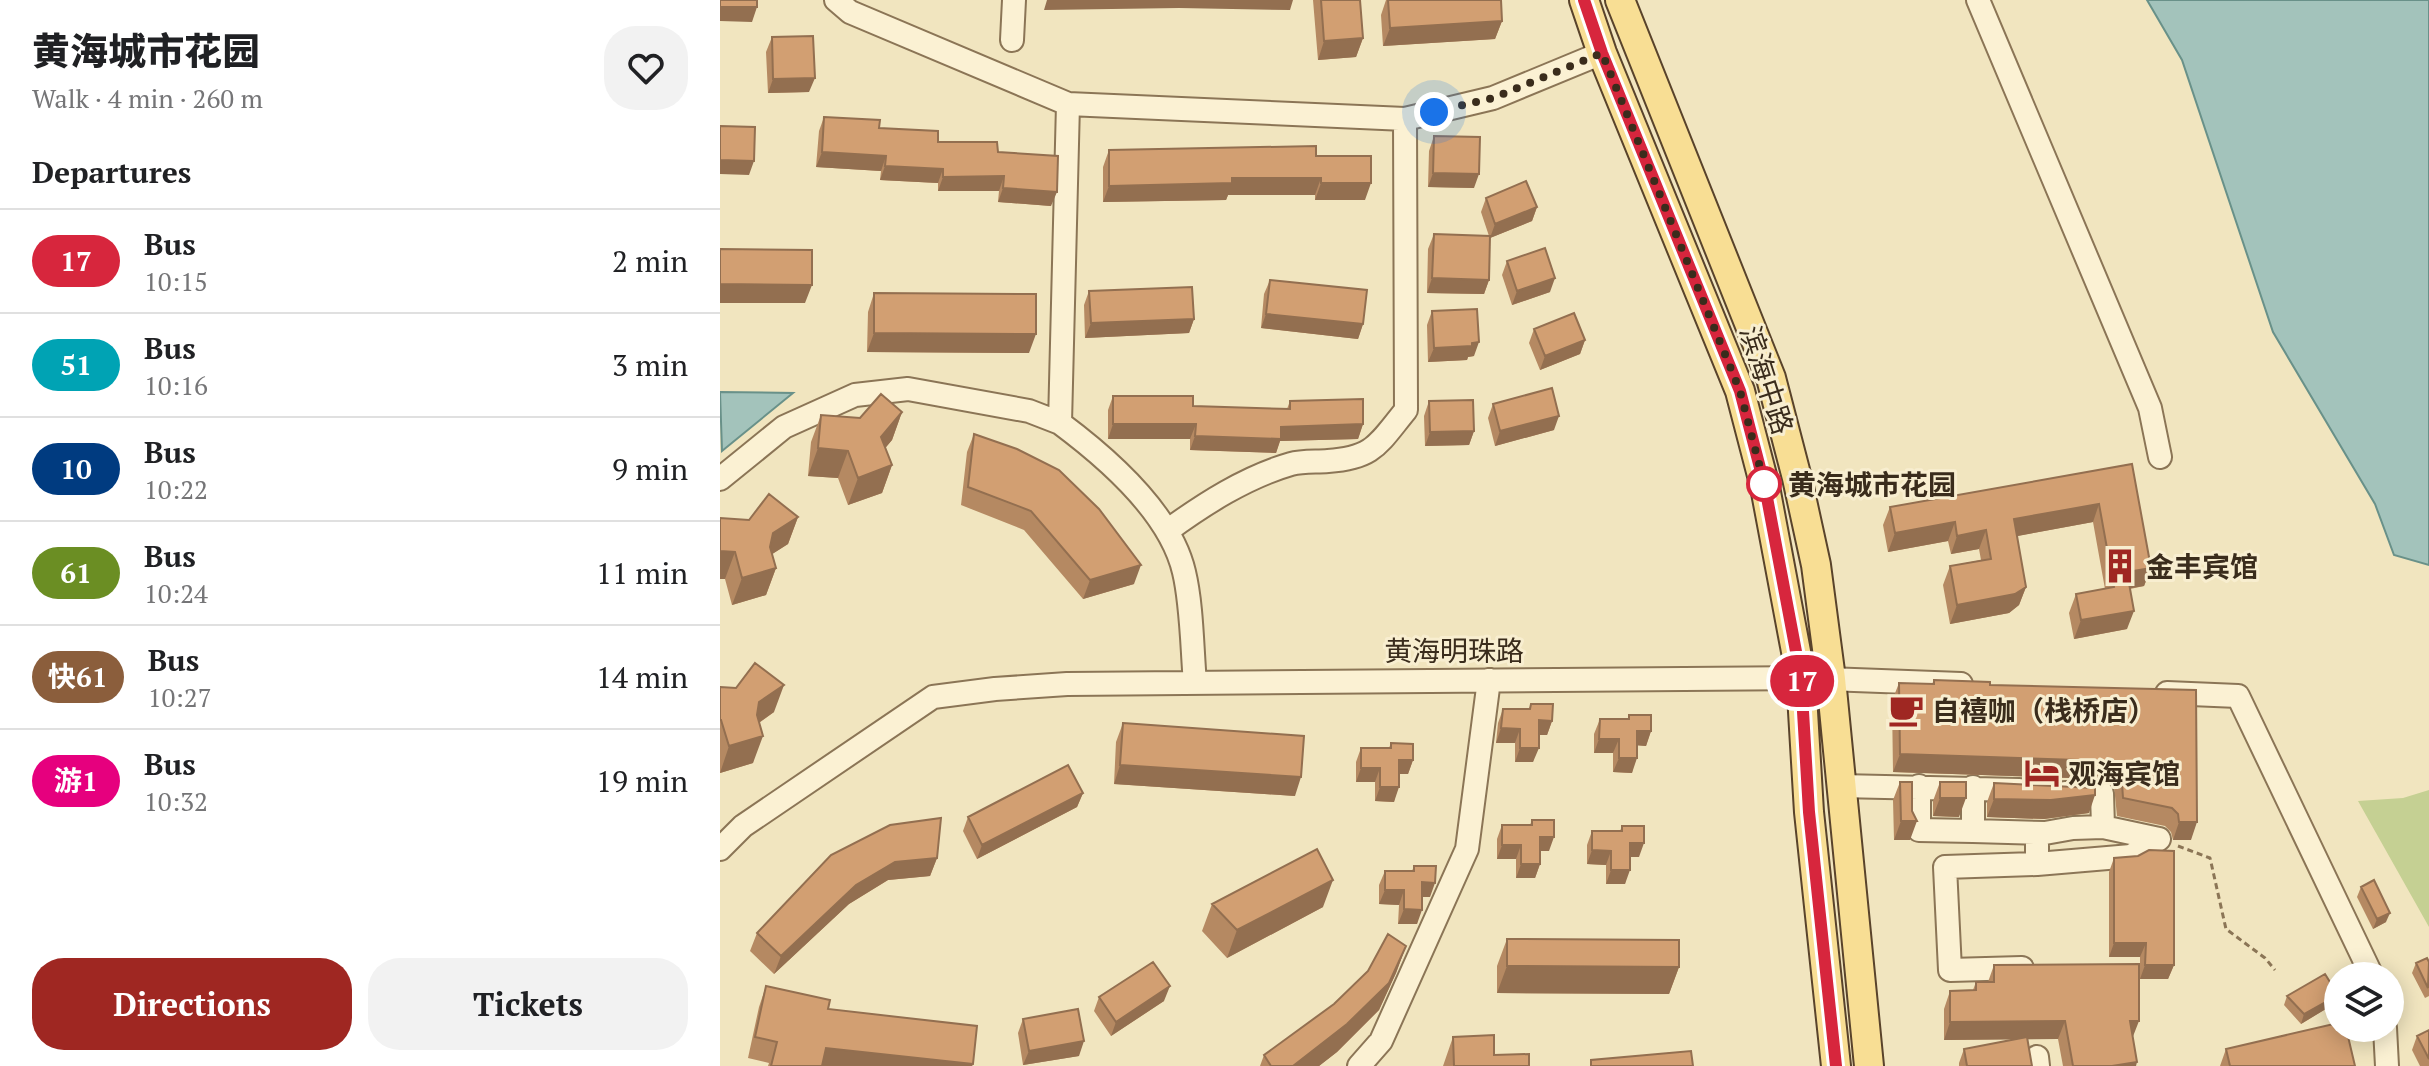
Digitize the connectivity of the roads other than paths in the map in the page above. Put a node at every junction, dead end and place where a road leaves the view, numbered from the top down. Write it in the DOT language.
graph roads {
  1 [pos="836,0"];
  2 [pos="1014,0"];
  3 [pos="1584,0"];
  4 [pos="1620,0"];
  5 [pos="1978,0"];
  6 [pos="1012,40"];
  7 [pos="1602,53"];
  8 [pos="1068,104"];
  9 [pos="1405,119"];
  10 [pos="1060,423"];
  11 [pos="2160,457"];
  12 [pos="722,473"];
  13 [pos="1167,531"];
  14 [pos="1801,678"];
  15 [pos="1831,679"];
  16 [pos="1489,680"];
  17 [pos="1195,683"];
  18 [pos="1988,686"];
  19 [pos="2144,692"];
  20 [pos="1840,786"];
  21 [pos="1919,786"];
  22 [pos="1973,787"];
  23 [pos="2103,827"];
  24 [pos="1973,831"];
  25 [pos="2037,833"];
  26 [pos="720,849"];
  27 [pos="2037,864"];
  28 [pos="2365,962"];
  29 [pos="2037,968"];
  30 [pos="2386,1042"];
  31 [pos="1369,1063"];
  32 [pos="1836,1066"];
  33 [pos="1869,1066"];
  34 [pos="2387,1066"];
  1 -- 8 [label="street"];
  2 -- 6 [label="street"];
  3 -- 7 [label="main road, 滨海中路"];
  4 -- 15 [label="main road, 滨海中路"];
  5 -- 11 [label="street"];
  7 -- 9 [label="street"];
  7 -- 14 [label="main road, 滨海中路"];
  8 -- 9 [label="street"];
  8 -- 10 [label="street"];
  9 -- 13 [label="street"];
  10 -- 12 [label="street"];
  10 -- 13 [label="street"];
  13 -- 17 [label="street"];
  14 -- 15 [label="street, 黄海明珠路"];
  14 -- 16 [label="street, 黄海明珠路"];
  14 -- 32 [label="main road, 滨海中路"];
  15 -- 18 [label="street, 黄海明珠路"];
  15 -- 20 [label="main road, 滨海中路"];
  16 -- 17 [label="street, 黄海明珠路"];
  16 -- 31 [label="street"];
  17 -- 26 [label="street, 黄海明珠路"];
  19 -- 28 [label="street"];
  20 -- 21 [label="street"];
  20 -- 33 [label="main road, 滨海中路"];
  21 -- 22 [label="street"];
  21 -- 24 [label="street"];
  22 -- 23 [label="street"];
  22 -- 24 [label="street"];
  23 -- 25 [label="street"];
  23 -- 27 [label="street"];
  24 -- 25 [label="street"];
  25 -- 27 [label="street"];
  27 -- 29 [label="street"];
  30 -- 34 [label="street"];
}
